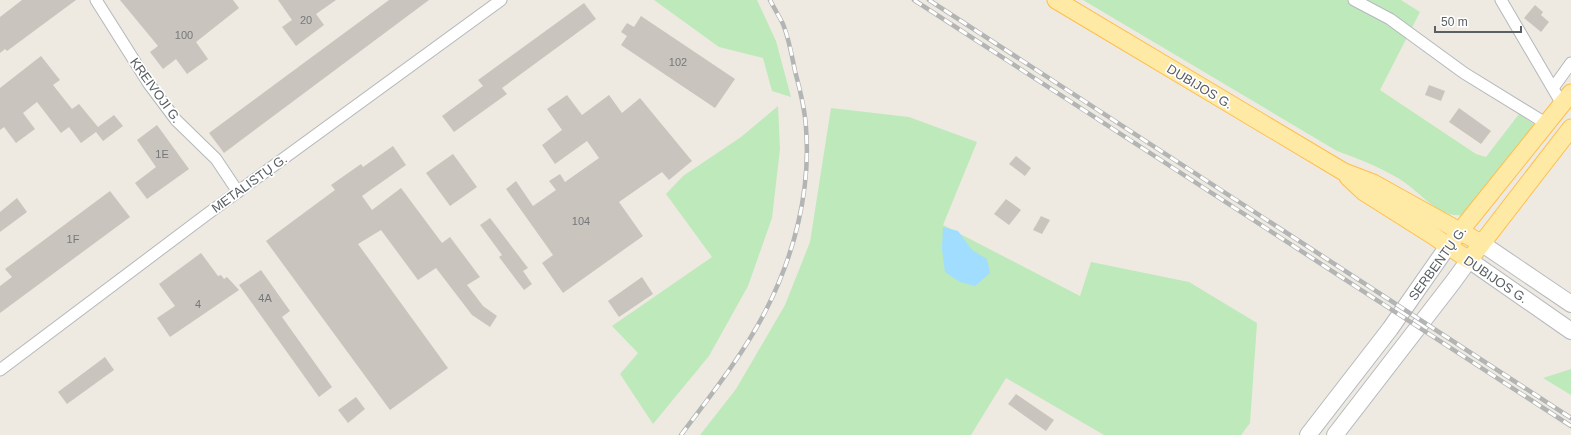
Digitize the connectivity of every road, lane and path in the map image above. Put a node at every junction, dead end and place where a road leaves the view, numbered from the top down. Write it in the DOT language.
graph roads {
  1 [pos="96,0"];
  2 [pos="501,0"];
  3 [pos="1056,0"];
  4 [pos="1354,0"];
  5 [pos="1501,0"];
  6 [pos="1571,63"];
  7 [pos="1553,88"];
  8 [pos="1567,98"];
  9 [pos="1547,124"];
  10 [pos="1571,128"];
  11 [pos="1344,172"];
  12 [pos="238,192"];
  13 [pos="1460,231"];
  14 [pos="1481,243"];
  15 [pos="1448,246"];
  16 [pos="1469,260"];
  17 [pos="1571,304"];
  18 [pos="1571,330"];
  19 [pos="0,370"];
  20 [pos="1308,435"];
  21 [pos="1335,435"];
  1 -- 12 [label="street, KREIVOJI G."];
  2 -- 12 [label="street, METALISTŲ G."];
  3 -- 11 [label="main road, DUBIJOS G."];
  4 -- 9 [label="street"];
  5 -- 7 [label="street"];
  6 -- 7 [label="street"];
  7 -- 8 [label="street"];
  8 -- 9 [label="main road, SERBENTŲ G."];
  9 -- 13 [label="main road, SERBENTŲ G."];
  10 -- 14 [label="main road, SERBENTŲ G."];
  11 -- 13 [label="main road, DUBIJOS G."];
  11 -- 15 [label="main road, DUBIJOS G."];
  12 -- 19 [label="street, METALISTŲ G."];
  13 -- 14 [label="main road, DUBIJOS G."];
  13 -- 15 [label="main road, SERBENTŲ G."];
  14 -- 16 [label="main road, SERBENTŲ G."];
  14 -- 17 [label="main road, DUBIJOS G."];
  15 -- 16 [label="main road, DUBIJOS G."];
  15 -- 20 [label="main road, SERBENTŲ G."];
  16 -- 18 [label="main road, DUBIJOS G."];
  16 -- 21 [label="main road, SERBENTŲ G."];
}
